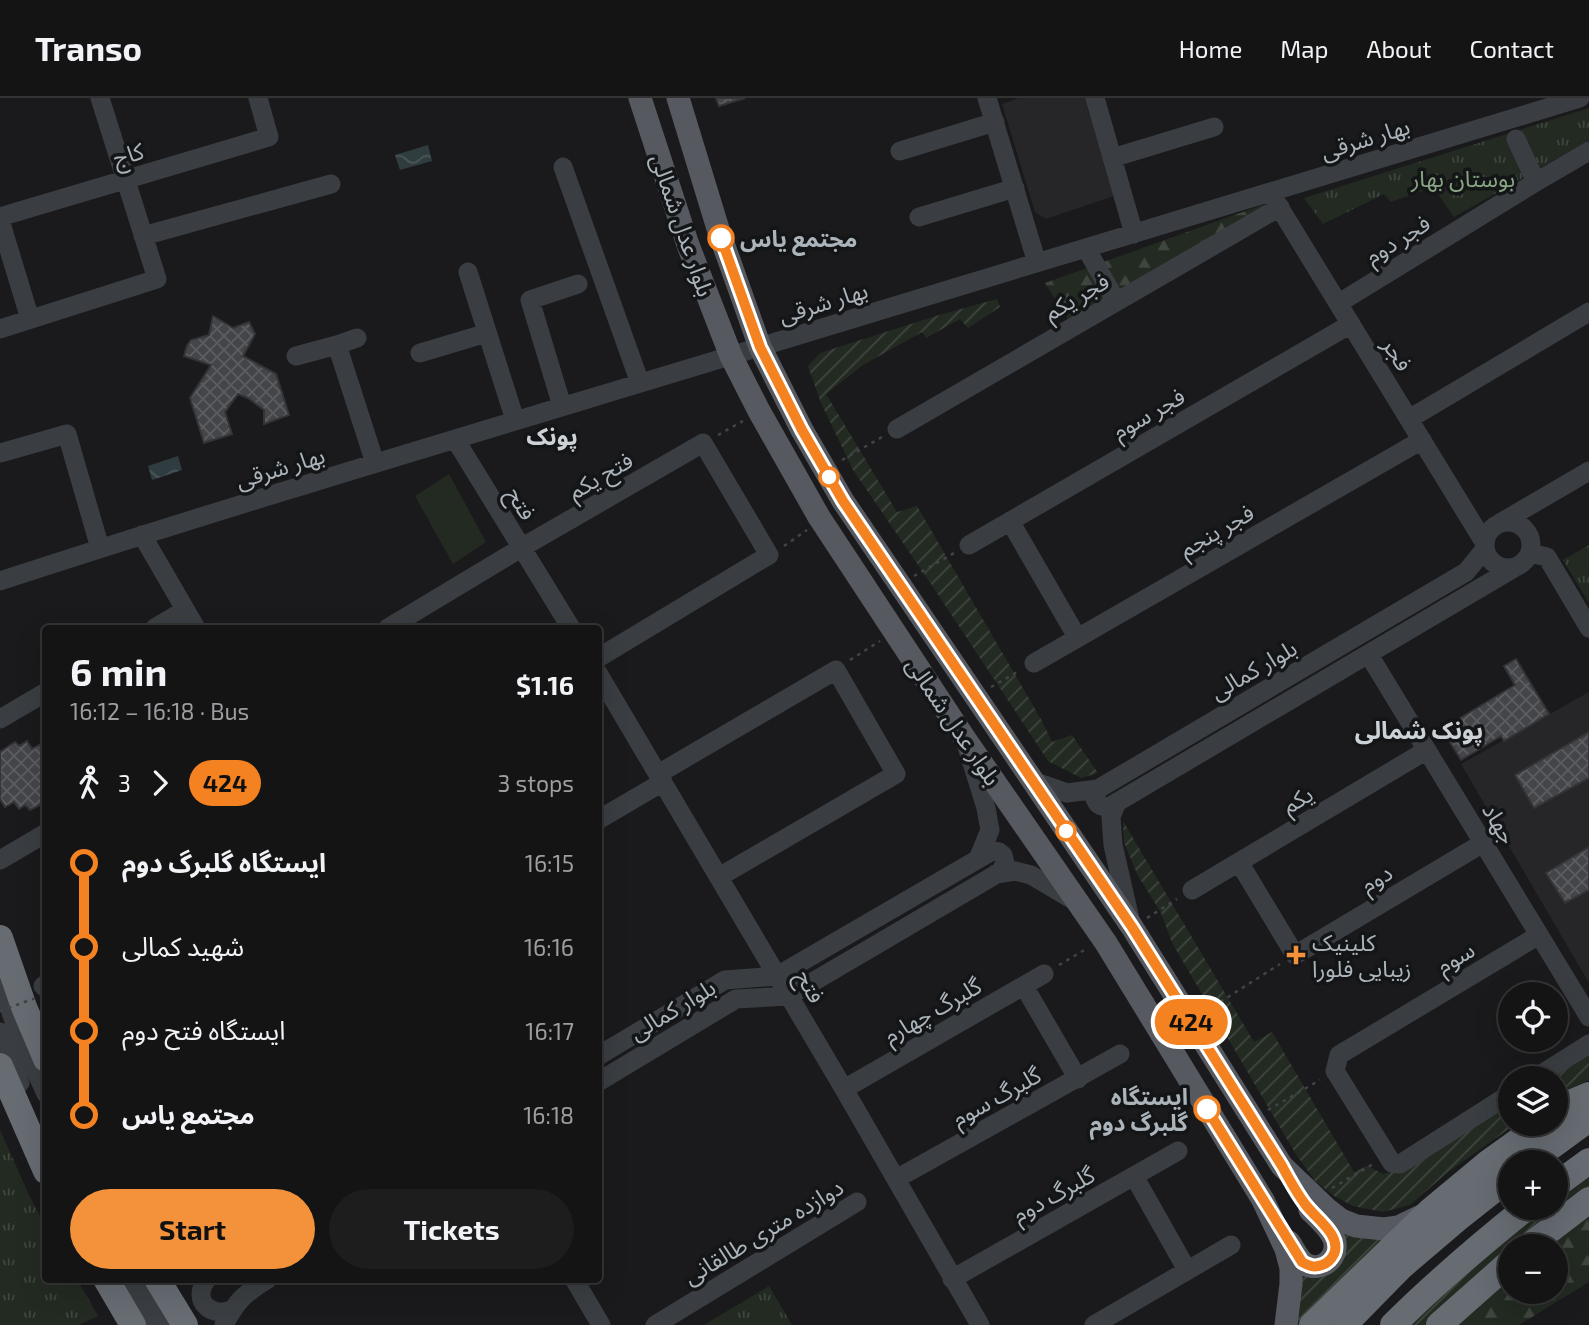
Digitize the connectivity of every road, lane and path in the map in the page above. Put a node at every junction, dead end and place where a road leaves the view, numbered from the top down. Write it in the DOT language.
graph roads {
  1 [pos="100,98"];
  2 [pos="258,98"];
  3 [pos="640,98"];
  4 [pos="678,98"];
  5 [pos="987,98"];
  6 [pos="1095,98"];
  7 [pos="1580,98"];
  8 [pos="995,122"];
  9 [pos="1214,127"];
  10 [pos="1516,139"];
  11 [pos="900,151"];
  12 [pos="1589,151"];
  13 [pos="1112,158"];
  14 [pos="563,166"];
  15 [pos="126,180"];
  16 [pos="1536,182"];
  17 [pos="331,184"];
  18 [pos="1014,188"];
  19 [pos="1275,200"];
  20 [pos="919,217"];
  21 [pos="0,219"];
  22 [pos="1134,234"];
  23 [pos="144,236"];
  24 [pos="1086,248"];
  25 [pos="1037,263"];
  26 [pos="468,272"];
  27 [pos="578,284"];
  28 [pos="1116,301"];
  29 [pos="1339,303"];
  30 [pos="1589,312"];
  31 [pos="30,320"];
  32 [pos="1351,324"];
  33 [pos="0,329"];
  34 [pos="487,333"];
  35 [pos="357,338"];
  36 [pos="337,345"];
  37 [pos="760,347"];
  38 [pos="420,353"];
  39 [pos="296,356"];
  40 [pos="731,356"];
  41 [pos="640,383"];
  42 [pos="562,406"];
  43 [pos="759,411"];
  44 [pos="1409,419"];
  45 [pos="514,420"];
  46 [pos="897,429"];
  47 [pos="455,439"];
  48 [pos="1422,440"];
  49 [pos="703,443"];
  50 [pos="0,453"];
  51 [pos="375,463"];
  52 [pos="825,470"];
  53 [pos="1589,471"];
  54 [pos="821,521"];
  55 [pos="1010,521"];
  56 [pos="1500,523"];
  57 [pos="142,535"];
  58 [pos="969,545"];
  59 [pos="1484,546"];
  60 [pos="100,548"];
  61 [pos="521,548"];
  62 [pos="1530,553"];
  63 [pos="769,555"];
  64 [pos="1514,568"];
  65 [pos="0,581"];
  66 [pos="900,585"];
  67 [pos="185,611"];
  68 [pos="160,625"];
  69 [pos="194,625"];
  70 [pos="393,625"];
  71 [pos="569,625"];
  72 [pos="1589,628"];
  73 [pos="894,632"];
  74 [pos="1077,637"];
  75 [pos="1369,654"];
  76 [pos="602,656"];
  77 [pos="1034,663"];
  78 [pos="836,670"];
  79 [pos="602,680"];
  80 [pos="42,694"];
  81 [pos="975,696"];
  82 [pos="0,719"];
  83 [pos="964,739"];
  84 [pos="1427,750"];
  85 [pos="661,778"];
  86 [pos="1033,781"];
  87 [pos="1098,789"];
  88 [pos="1113,805"];
  89 [pos="602,817"];
  90 [pos="42,835"];
  91 [pos="1483,843"];
  92 [pos="985,855"];
  93 [pos="0,860"];
  94 [pos="1239,862"];
  95 [pos="998,873"];
  96 [pos="719,877"];
  97 [pos="1192,890"];
  98 [pos="1080,905"];
  99 [pos="1132,927"];
  100 [pos="1539,936"];
  101 [pos="0,937"];
  102 [pos="1103,940"];
  103 [pos="1295,955"];
  104 [pos="1044,974"];
  105 [pos="777,976"];
  106 [pos="0,982"];
  107 [pos="1024,986"];
  108 [pos="42,989"];
  109 [pos="789,996"];
  110 [pos="0,1011"];
  111 [pos="1589,1017"];
  112 [pos="1191,1021"];
  113 [pos="0,1032"];
  114 [pos="1589,1044"];
  115 [pos="42,1050"];
  116 [pos="602,1054"];
  117 [pos="1120,1054"];
  118 [pos="0,1066"];
  119 [pos="1554,1066"];
  120 [pos="1335,1071"];
  121 [pos="1078,1079"];
  122 [pos="602,1080"];
  123 [pos="42,1085"];
  124 [pos="844,1089"];
  125 [pos="1589,1095"];
  126 [pos="1498,1102"];
  127 [pos="1568,1105"];
  128 [pos="1252,1119"];
  129 [pos="1589,1119"];
  130 [pos="42,1131"];
  131 [pos="1525,1136"];
  132 [pos="1546,1150"];
  133 [pos="1178,1151"];
  134 [pos="1387,1156"];
  135 [pos="1589,1161"];
  136 [pos="42,1162"];
  137 [pos="1282,1166"];
  138 [pos="1134,1176"];
  139 [pos="1568,1176"];
  140 [pos="896,1179"];
  141 [pos="1498,1187"];
  142 [pos="1315,1198"];
  143 [pos="1263,1200"];
  144 [pos="1589,1200"];
  145 [pos="857,1202"];
  146 [pos="1430,1211"];
  147 [pos="1511,1220"];
  148 [pos="1545,1234"];
  149 [pos="1231,1245"];
  150 [pos="1187,1270"];
  151 [pos="1498,1272"];
  152 [pos="952,1279"];
  153 [pos="108,1283"];
  154 [pos="124,1283"];
  155 [pos="144,1283"];
  156 [pos="159,1283"];
  157 [pos="205,1283"];
  158 [pos="262,1283"];
  159 [pos="576,1283"];
  160 [pos="228,1317"];
  161 [pos="132,1325"];
  162 [pos="148,1325"];
  163 [pos="169,1325"];
  164 [pos="185,1325"];
  165 [pos="601,1325"];
  166 [pos="655,1325"];
  167 [pos="980,1325"];
  168 [pos="1094,1325"];
  169 [pos="1286,1325"];
  170 [pos="1312,1325"];
  171 [pos="1344,1325"];
  172 [pos="1393,1325"];
  173 [pos="1438,1325"];
  1 -- 15 [label="street"];
  2 -- 15 [label="street, کاج"];
  3 -- 40 [label="main road, بلوار عدل شمالی"];
  4 -- 37 [label="main road, بلوار عدل شمالی"];
  5 -- 8 [label="street"];
  6 -- 13 [label="street"];
  7 -- 19 [label="street, بهار شرقی"];
  8 -- 11 [label="street"];
  8 -- 18 [label="street"];
  9 -- 13 [label="street"];
  10 -- 16 [label="street"];
  12 -- 16 [label="street, فجر دوم"];
  13 -- 22 [label="street"];
  14 -- 41 [label="street"];
  15 -- 21 [label="street, کاج"];
  15 -- 23 [label="street"];
  16 -- 29 [label="street, فجر دوم"];
  17 -- 23 [label="street"];
  18 -- 20 [label="street"];
  18 -- 25 [label="street"];
  19 -- 22 [label="street, بهار شرقی"];
  19 -- 28 [label="street, فجر یکم"];
  19 -- 29 [label="street, فجر"];
  21 -- 31 [label="street"];
  22 -- 24 [label="street, بهار شرقی"];
  23 -- 31 [label="street"];
  24 -- 25 [label="street, بهار شرقی"];
  24 -- 28 [label="street"];
  25 -- 37 [label="street, بهار شرقی"];
  26 -- 34 [label="street"];
  27 -- 42 [label="street"];
  28 -- 46 [label="street, فجر یکم"];
  29 -- 32 [label="street, فجر"];
  30 -- 44 [label="street"];
  31 -- 33 [label="street"];
  32 -- 44 [label="street, فجر"];
  32 -- 55 [label="street, فجر سوم"];
  34 -- 38 [label="street"];
  34 -- 45 [label="street"];
  35 -- 36 [label="street"];
  36 -- 39 [label="street"];
  36 -- 51 [label="street"];
  37 -- 40 [label="street, بهار شرقی"];
  37 -- 52 [label="main road, بلوار عدل شمالی"];
  40 -- 41 [label="street, بهار شرقی"];
  40 -- 43 [label="main road, بلوار عدل شمالی"];
  41 -- 42 [label="street, بهار شرقی"];
  42 -- 45 [label="street, بهار شرقی"];
  43 -- 49 [label="path"];
  43 -- 54 [label="main road, بلوار عدل شمالی"];
  44 -- 48 [label="street, فجر"];
  45 -- 47 [label="street, بهار شرقی"];
  46 -- 52 [label="path"];
  47 -- 51 [label="street, بهار شرقی"];
  47 -- 61 [label="street, فتح"];
  48 -- 59 [label="street, فجر"];
  48 -- 74 [label="street, فجر پنجم"];
  49 -- 61 [label="street, فتح یکم"];
  49 -- 63 [label="street"];
  50 -- 60 [label="street"];
  51 -- 57 [label="street, بهار شرقی"];
  52 -- 66 [label="main road, بلوار عدل شمالی"];
  53 -- 56 [label="street"];
  54 -- 63 [label="path"];
  54 -- 73 [label="main road, بلوار عدل شمالی"];
  55 -- 58 [label="street, فجر سوم"];
  55 -- 74 [label="street"];
  56 -- 59 [label="street"];
  56 -- 62 [label="street"];
  57 -- 60 [label="street, بهار شرقی"];
  57 -- 67 [label="street"];
  58 -- 66 [label="path"];
  59 -- 64 [label="street"];
  59 -- 87 [label="street, بلوار کمالی"];
  60 -- 65 [label="street, بهار شرقی"];
  61 -- 70 [label="street, فتح یکم"];
  61 -- 71 [label="street, فتح"];
  62 -- 64 [label="street"];
  62 -- 72 [label="street"];
  63 -- 76 [label="street"];
  64 -- 75 [label="street, بلوار کمالی"];
  66 -- 81 [label="main road, بلوار عدل شمالی"];
  67 -- 68 [label="street"];
  67 -- 69 [label="street"];
  73 -- 78 [label="path"];
  73 -- 83 [label="main road, بلوار عدل شمالی"];
  74 -- 77 [label="street, فجر پنجم"];
  75 -- 84 [label="street, جهاد"];
  75 -- 88 [label="street, بلوار کمالی"];
  77 -- 81 [label="path"];
  78 -- 85 [label="street"];
  78 -- 96 [label="street"];
  79 -- 85 [label="street, فتح"];
  80 -- 82 [label="street"];
  81 -- 86 [label="main road, بلوار عدل شمالی"];
  83 -- 92 [label="street"];
  83 -- 98 [label="main road, بلوار عدل شمالی"];
  84 -- 91 [label="street, جهاد"];
  84 -- 94 [label="street, یکم"];
  85 -- 89 [label="street"];
  85 -- 96 [label="street, فتح"];
  86 -- 87 [label="street, بلوار کمالی"];
  86 -- 99 [label="main road, بلوار عدل شمالی"];
  87 -- 88 [label="street"];
  88 -- 99 [label="street"];
  90 -- 93 [label="street"];
  91 -- 100 [label="street, جهاد"];
  91 -- 103 [label="street, دوم"];
  92 -- 95 [label="street"];
  92 -- 105 [label="street, بلوار کمالی"];
  94 -- 97 [label="street, یکم"];
  94 -- 103 [label="street"];
  95 -- 98 [label="street"];
  95 -- 109 [label="street, بلوار کمالی"];
  96 -- 105 [label="street, فتح"];
  97 -- 99 [label="path"];
  98 -- 102 [label="main road, بلوار عدل شمالی"];
  99 -- 112 [label="main road, بلوار عدل شمالی"];
  100 -- 111 [label="street, جهاد"];
  100 -- 120 [label="street, سوم"];
  101 -- 115 [label="highway"];
  102 -- 104 [label="path"];
  102 -- 143 [label="main road, بلوار عدل شمالی"];
  103 -- 112 [label="path"];
  104 -- 107 [label="street, گلبرگ چهارم"];
  105 -- 109 [label="street, فتح"];
  105 -- 116 [label="street, بلوار کمالی"];
  106 -- 123 [label="street"];
  107 -- 121 [label="street"];
  107 -- 124 [label="street, گلبرگ چهارم"];
  108 -- 110 [label="path, bridge"];
  109 -- 122 [label="street, بلوار کمالی"];
  109 -- 124 [label="street, فتح"];
  112 -- 128 [label="main road, بلوار عدل شمالی"];
  113 -- 130 [label="street"];
  114 -- 119 [label="street"];
  117 -- 121 [label="street, گلبرگ سوم"];
  118 -- 136 [label="highway"];
  120 -- 128 [label="path"];
  120 -- 134 [label="street"];
  121 -- 140 [label="street, گلبرگ سوم"];
  124 -- 140 [label="street, فتح"];
  125 -- 127 [label="highway"];
  126 -- 134 [label="street"];
  128 -- 137 [label="main road, بلوار عدل شمالی"];
  129 -- 132 [label="highway"];
  131 -- 146 [label="highway"];
  133 -- 138 [label="street, گلبرگ دوم"];
  134 -- 142 [label="path"];
  135 -- 139 [label="highway"];
  137 -- 142 [label="main road, بلوار عدل شمالی"];
  137 -- 143 [label="main road"];
  138 -- 150 [label="street"];
  138 -- 152 [label="street, گلبرگ دوم"];
  140 -- 152 [label="street, فتح"];
  141 -- 171 [label="highway"];
  142 -- 146 [label="main road, بلوار عدل شمالی"];
  143 -- 169 [label="main road, بلوار عدل شمالی"];
  144 -- 148 [label="highway"];
  145 -- 166 [label="street, دوازده متری طالقانی"];
  146 -- 170 [label="highway"];
  147 -- 172 [label="highway"];
  149 -- 150 [label="street"];
  150 -- 168 [label="street"];
  151 -- 173 [label="highway"];
  152 -- 167 [label="street, فتح"];
  153 -- 161 [label="highway"];
  154 -- 162 [label="street"];
  155 -- 163 [label="street"];
  156 -- 164 [label="highway"];
  157 -- 160 [label="street"];
  158 -- 160 [label="street"];
  159 -- 165 [label="street"];
}
